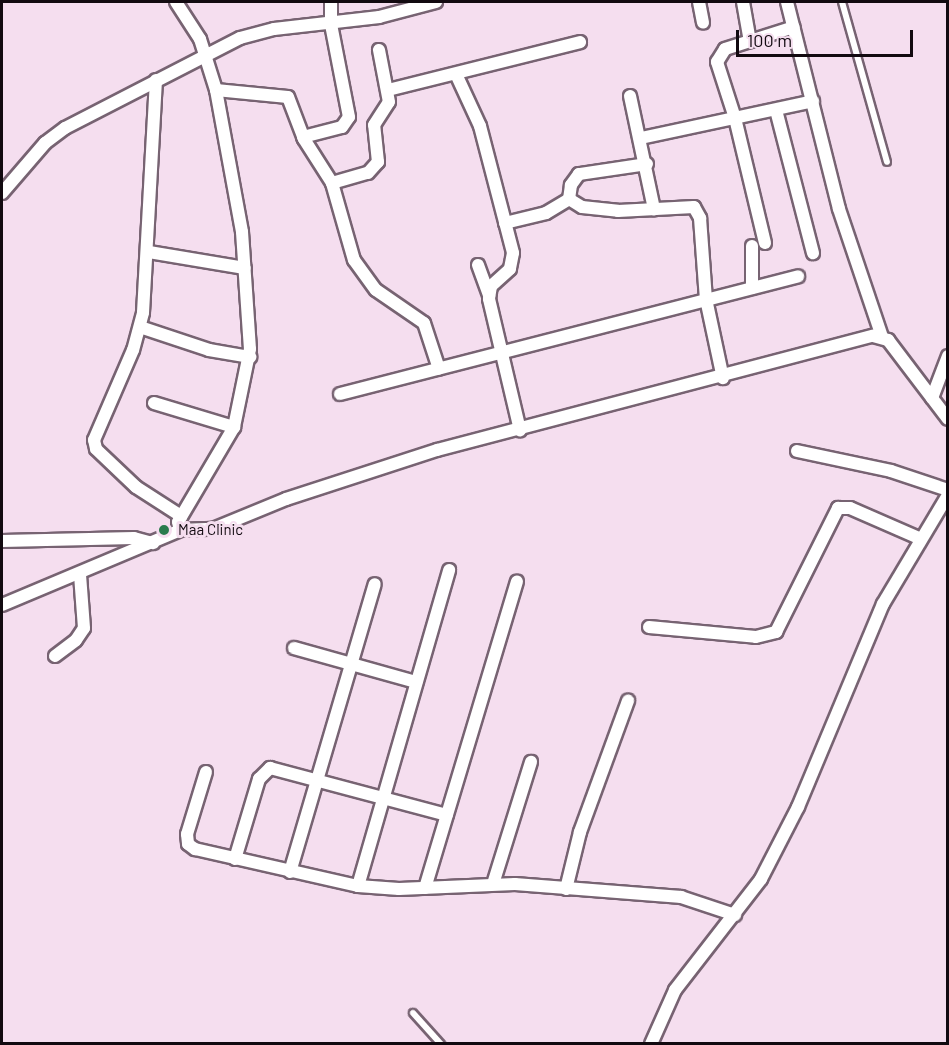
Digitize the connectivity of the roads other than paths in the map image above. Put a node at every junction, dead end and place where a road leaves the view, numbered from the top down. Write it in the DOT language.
graph roads {
  1 [pos="176,2"];
  2 [pos="331,2"];
  3 [pos="436,2"];
  4 [pos="699,2"];
  5 [pos="743,2"];
  6 [pos="787,2"];
  7 [pos="842,2"];
  8 [pos="703,23"];
  9 [pos="331,24"];
  10 [pos="794,27"];
  11 [pos="750,41"];
  12 [pos="580,42"];
  13 [pos="379,50"];
  14 [pos="206,55"];
  15 [pos="456,74"];
  16 [pos="156,81"];
  17 [pos="216,90"];
  18 [pos="388,90"];
  19 [pos="630,96"];
  20 [pos="813,101"];
  21 [pos="776,110"];
  22 [pos="735,118"];
  23 [pos="303,137"];
  24 [pos="641,138"];
  25 [pos="887,162"];
  26 [pos="647,164"];
  27 [pos="332,183"];
  28 [pos="2,193"];
  29 [pos="569,199"];
  30 [pos="654,209"];
  31 [pos="505,223"];
  32 [pos="765,243"];
  33 [pos="752,246"];
  34 [pos="149,252"];
  35 [pos="813,253"];
  36 [pos="477,265"];
  37 [pos="245,268"];
  38 [pos="798,276"];
  39 [pos="752,288"];
  40 [pos="489,296"];
  41 [pos="706,299"];
  42 [pos="140,327"];
  43 [pos="882,337"];
  44 [pos="501,352"];
  45 [pos="948,356"];
  46 [pos="250,357"];
  47 [pos="439,369"];
  48 [pos="723,378"];
  49 [pos="340,394"];
  50 [pos="932,398"];
  51 [pos="154,403"];
  52 [pos="948,419"];
  53 [pos="234,427"];
  54 [pos="519,430"];
  55 [pos="797,451"];
  56 [pos="948,490"];
  57 [pos="948,495"];
  58 [pos="181,516"];
  59 [pos="180,530"];
  60 [pos="921,539"];
  61 [pos="2,541"];
  62 [pos="153,543"];
  63 [pos="449,570"];
  64 [pos="80,575"];
  65 [pos="517,582"];
  66 [pos="375,584"];
  67 [pos="2,605"];
  68 [pos="649,627"];
  69 [pos="294,648"];
  70 [pos="55,656"];
  71 [pos="351,664"];
  72 [pos="416,682"];
  73 [pos="628,701"];
  74 [pos="531,762"];
  75 [pos="206,772"];
  76 [pos="317,780"];
  77 [pos="382,798"];
  78 [pos="447,815"];
  79 [pos="235,859"];
  80 [pos="290,872"];
  81 [pos="493,884"];
  82 [pos="358,886"];
  83 [pos="425,888"];
  84 [pos="566,889"];
  85 [pos="735,915"];
  86 [pos="413,1013"];
  87 [pos="441,1044"];
  88 [pos="651,1044"];
  1 -- 14 [label="street"];
  2 -- 9 [label="street"];
  3 -- 9 [label="street"];
  4 -- 8 [label="street"];
  5 -- 11 [label="street"];
  6 -- 10 [label="street"];
  7 -- 25 [label="lane"];
  9 -- 14 [label="street"];
  9 -- 23 [label="street"];
  10 -- 11 [label="street"];
  10 -- 20 [label="street"];
  11 -- 22 [label="street"];
  12 -- 15 [label="street"];
  13 -- 18 [label="street"];
  14 -- 16 [label="street"];
  14 -- 17 [label="street"];
  15 -- 18 [label="street"];
  15 -- 31 [label="street"];
  16 -- 28 [label="street"];
  16 -- 34 [label="street"];
  17 -- 23 [label="street"];
  17 -- 37 [label="street"];
  18 -- 27 [label="street"];
  19 -- 24 [label="street"];
  20 -- 21 [label="street"];
  20 -- 43 [label="street"];
  21 -- 22 [label="street"];
  21 -- 35 [label="street"];
  22 -- 24 [label="street"];
  22 -- 32 [label="street"];
  23 -- 27 [label="street"];
  24 -- 26 [label="street"];
  26 -- 29 [label="street"];
  26 -- 30 [label="street"];
  27 -- 47 [label="street"];
  29 -- 30 [label="street"];
  29 -- 31 [label="street"];
  30 -- 41 [label="street"];
  31 -- 40 [label="street"];
  33 -- 39 [label="street"];
  34 -- 37 [label="street"];
  34 -- 42 [label="street"];
  36 -- 40 [label="street"];
  37 -- 46 [label="street"];
  38 -- 39 [label="street"];
  39 -- 41 [label="street"];
  40 -- 44 [label="street"];
  41 -- 44 [label="street"];
  41 -- 48 [label="street"];
  42 -- 46 [label="street"];
  42 -- 58 [label="street"];
  43 -- 48 [label="street"];
  43 -- 50 [label="street"];
  44 -- 47 [label="street"];
  44 -- 54 [label="street"];
  45 -- 50 [label="street"];
  46 -- 53 [label="street"];
  47 -- 49 [label="street"];
  48 -- 54 [label="street"];
  50 -- 52 [label="street"];
  51 -- 53 [label="street"];
  53 -- 58 [label="street"];
  54 -- 59 [label="street"];
  55 -- 56 [label="street"];
  57 -- 60 [label="street"];
  58 -- 59 [label="street"];
  59 -- 62 [label="street"];
  60 -- 68 [label="street"];
  60 -- 85 [label="street"];
  61 -- 62 [label="street"];
  62 -- 64 [label="street"];
  63 -- 72 [label="street"];
  64 -- 67 [label="street"];
  64 -- 70 [label="street"];
  65 -- 78 [label="street"];
  66 -- 71 [label="street"];
  69 -- 71 [label="street"];
  71 -- 72 [label="street"];
  71 -- 76 [label="street"];
  72 -- 77 [label="street"];
  73 -- 84 [label="street"];
  74 -- 81 [label="street"];
  75 -- 79 [label="street"];
  76 -- 77 [label="street"];
  76 -- 79 [label="street"];
  76 -- 80 [label="street"];
  77 -- 78 [label="street"];
  77 -- 82 [label="street"];
  78 -- 83 [label="street"];
  79 -- 80 [label="street"];
  80 -- 82 [label="street"];
  81 -- 83 [label="street"];
  81 -- 84 [label="street"];
  82 -- 83 [label="street"];
  84 -- 85 [label="street"];
  85 -- 88 [label="street"];
  86 -- 87 [label="lane"];
}
